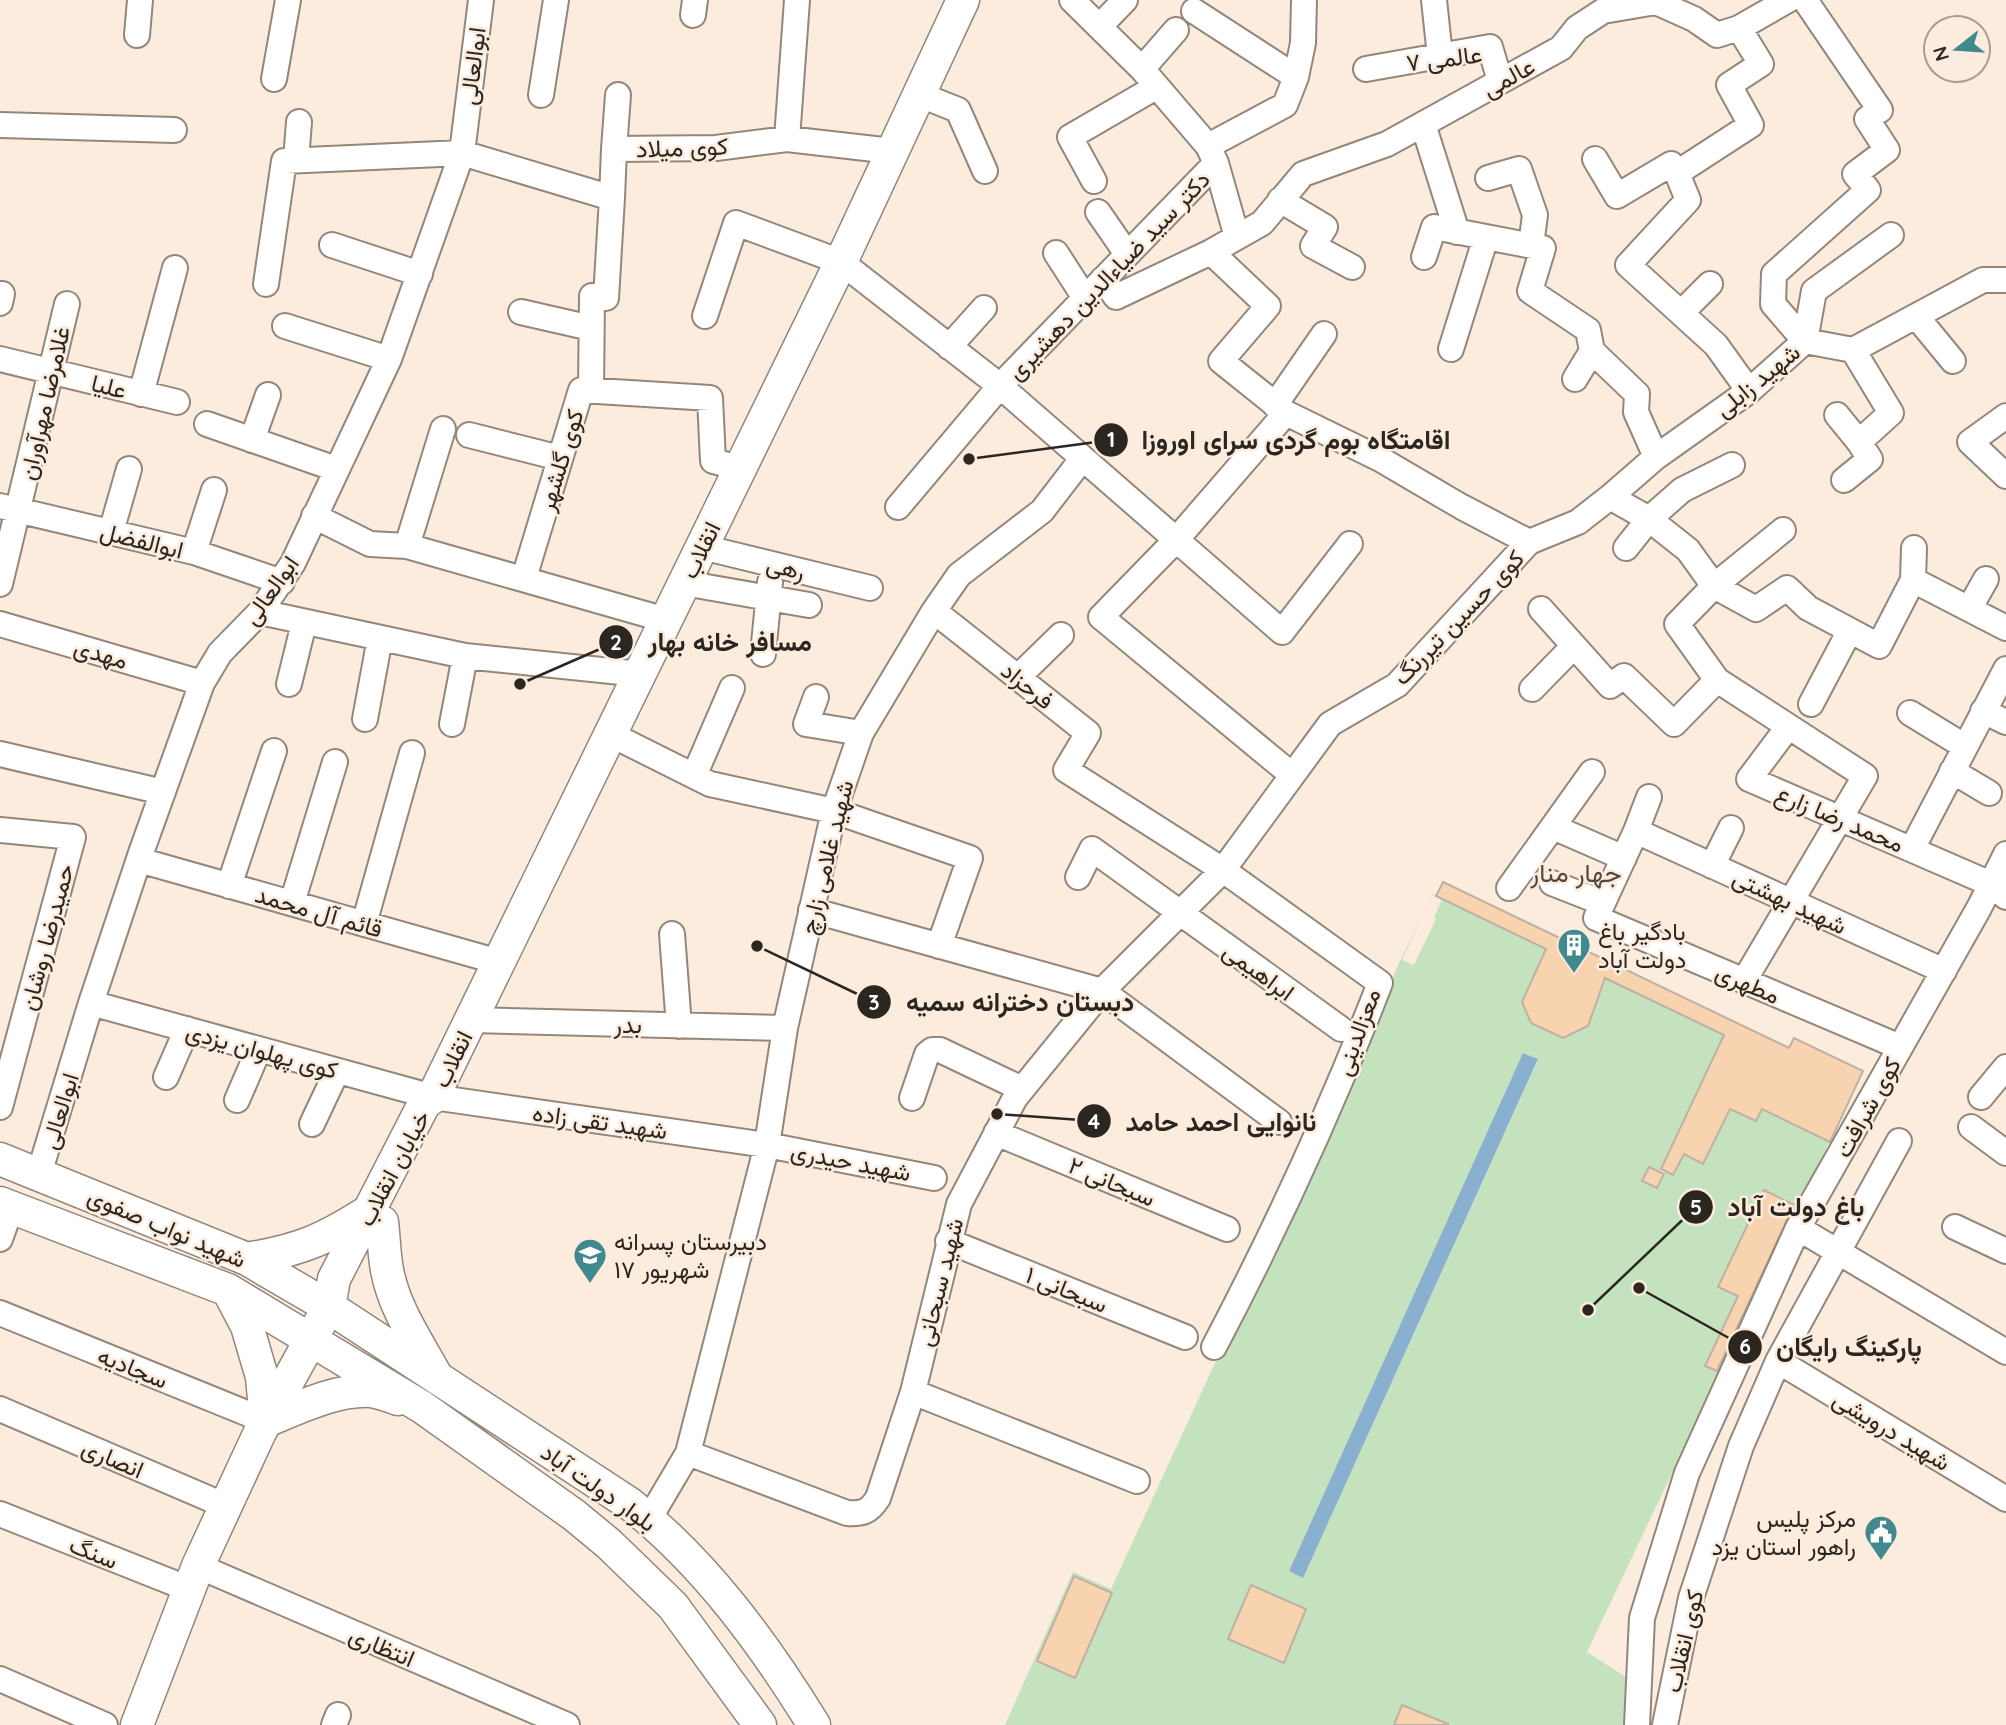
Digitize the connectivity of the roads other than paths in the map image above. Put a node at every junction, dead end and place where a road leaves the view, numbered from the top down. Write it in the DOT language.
graph roads {
  1 [pos="140,0"];
  2 [pos="288,0"];
  3 [pos="481,0"];
  4 [pos="556,0"];
  5 [pos="797,0"];
  6 [pos="963,0"];
  7 [pos="1072,0"];
  8 [pos="1125,0"];
  9 [pos="1304,0"];
  10 [pos="1434,0"];
  11 [pos="1788,0"];
  12 [pos="1805,0"];
  13 [pos="1194,11"];
  14 [pos="1100,26"];
  15 [pos="1739,28"];
  16 [pos="1176,30"];
  17 [pos="137,35"];
  18 [pos="1440,56"];
  19 [pos="1366,69"];
  20 [pos="1296,77"];
  21 [pos="1149,78"];
  22 [pos="274,79"];
  23 [pos="1500,81"];
  24 [pos="918,94"];
  25 [pos="541,95"];
  26 [pos="618,95"];
  27 [pos="299,122"];
  28 [pos="1423,124"];
  29 [pos="0,125"];
  30 [pos="174,130"];
  31 [pos="787,139"];
  32 [pos="614,149"];
  33 [pos="891,151"];
  34 [pos="462,153"];
  35 [pos="1212,154"];
  36 [pos="1595,159"];
  37 [pos="296,160"];
  38 [pos="985,171"];
  39 [pos="1677,173"];
  40 [pos="1488,178"];
  41 [pos="1094,181"];
  42 [pos="612,198"];
  43 [pos="1280,201"];
  44 [pos="1098,212"];
  45 [pos="1457,232"];
  46 [pos="1891,235"];
  47 [pos="1237,237"];
  48 [pos="1486,237"];
  49 [pos="332,245"];
  50 [pos="1531,246"];
  51 [pos="1212,252"];
  52 [pos="1056,253"];
  53 [pos="1127,254"];
  54 [pos="1424,257"];
  55 [pos="841,262"];
  56 [pos="1352,267"];
  57 [pos="175,268"];
  58 [pos="420,274"];
  59 [pos="1103,279"];
  60 [pos="2006,280"];
  61 [pos="266,284"];
  62 [pos="1710,284"];
  63 [pos="1085,298"];
  64 [pos="67,304"];
  65 [pos="984,308"];
  66 [pos="521,312"];
  67 [pos="1681,313"];
  68 [pos="705,316"];
  69 [pos="1916,316"];
  70 [pos="285,326"];
  71 [pos="591,328"];
  72 [pos="1324,334"];
  73 [pos="1804,341"];
  74 [pos="949,347"];
  75 [pos="1451,349"];
  76 [pos="1853,350"];
  77 [pos="1592,351"];
  78 [pos="0,359"];
  79 [pos="389,359"];
  80 [pos="1953,361"];
  81 [pos="52,371"];
  82 [pos="1575,379"];
  83 [pos="1000,386"];
  84 [pos="591,391"];
  85 [pos="1749,391"];
  86 [pos="141,394"];
  87 [pos="268,395"];
  88 [pos="177,402"];
  89 [pos="1280,409"];
  90 [pos="1837,415"];
  91 [pos="2006,416"];
  92 [pos="207,424"];
  93 [pos="443,429"];
  94 [pos="469,435"];
  95 [pos="252,440"];
  96 [pos="1859,442"];
  97 [pos="1656,457"];
  98 [pos="560,458"];
  99 [pos="1082,459"];
  100 [pos="1732,465"];
  101 [pos="130,468"];
  102 [pos="740,468"];
  103 [pos="336,469"];
  104 [pos="2006,476"];
  105 [pos="1844,480"];
  106 [pos="214,490"];
  107 [pos="1610,497"];
  108 [pos="898,507"];
  109 [pos="9,508"];
  110 [pos="314,516"];
  111 [pos="1649,519"];
  112 [pos="1783,530"];
  113 [pos="111,532"];
  114 [pos="1176,540"];
  115 [pos="1529,542"];
  116 [pos="1350,544"];
  117 [pos="407,546"];
  118 [pos="702,547"];
  119 [pos="1626,548"];
  120 [pos="1914,548"];
  121 [pos="194,552"];
  122 [pos="772,564"];
  123 [pos="524,578"];
  124 [pos="1986,579"];
  125 [pos="1913,580"];
  126 [pos="282,582"];
  127 [pos="684,583"];
  128 [pos="0,584"];
  129 [pos="1714,586"];
  130 [pos="870,588"];
  131 [pos="768,597"];
  132 [pos="809,605"];
  133 [pos="1969,609"];
  134 [pos="1541,610"];
  135 [pos="934,611"];
  136 [pos="260,612"];
  137 [pos="666,620"];
  138 [pos="304,623"];
  139 [pos="0,624"];
  140 [pos="2006,628"];
  141 [pos="1849,632"];
  142 [pos="1061,635"];
  143 [pos="380,638"];
  144 [pos="1574,646"];
  145 [pos="763,654"];
  146 [pos="465,656"];
  147 [pos="2006,669"];
  148 [pos="640,674"];
  149 [pos="1018,677"];
  150 [pos="1717,680"];
  151 [pos="202,683"];
  152 [pos="289,684"];
  153 [pos="732,688"];
  154 [pos="1532,689"];
  155 [pos="816,697"];
  156 [pos="1811,704"];
  157 [pos="1983,711"];
  158 [pos="1910,713"];
  159 [pos="365,719"];
  160 [pos="2006,722"];
  161 [pos="452,724"];
  162 [pos="1788,727"];
  163 [pos="861,733"];
  164 [pos="610,734"];
  165 [pos="1964,746"];
  166 [pos="274,751"];
  167 [pos="0,754"];
  168 [pos="412,754"];
  169 [pos="335,762"];
  170 [pos="1066,770"];
  171 [pos="1952,771"];
  172 [pos="1592,772"];
  173 [pos="1292,775"];
  174 [pos="694,776"];
  175 [pos="163,792"];
  176 [pos="1989,793"];
  177 [pos="1649,797"];
  178 [pos="834,811"];
  179 [pos="1842,818"];
  180 [pos="1553,827"];
  181 [pos="1731,828"];
  182 [pos="0,830"];
  183 [pos="1636,831"];
  184 [pos="1912,849"];
  185 [pos="2006,854"];
  186 [pos="1624,858"];
  187 [pos="139,860"];
  188 [pos="1712,866"];
  189 [pos="1223,870"];
  190 [pos="1078,877"];
  191 [pos="1552,883"];
  192 [pos="229,886"];
  193 [pos="1509,888"];
  194 [pos="1998,890"];
  195 [pos="1790,902"];
  196 [pos="292,904"];
  197 [pos="811,910"];
  198 [pos="1600,911"];
  199 [pos="1178,913"];
  200 [pos="364,924"];
  201 [pos="672,934"];
  202 [pos="939,946"];
  203 [pos="499,962"];
  204 [pos="1944,971"];
  205 [pos="1744,981"];
  206 [pos="1102,991"];
  207 [pos="91,1003"];
  208 [pos="471,1020"];
  209 [pos="679,1026"];
  210 [pos="785,1028"];
  211 [pos="187,1029"];
  212 [pos="1340,1029"];
  213 [pos="1900,1047"];
  214 [pos="259,1049"];
  215 [pos="2006,1067"];
  216 [pos="337,1071"];
  217 [pos="166,1077"];
  218 [pos="1022,1089"];
  219 [pos="433,1097"];
  220 [pos="1981,1097"];
  221 [pos="912,1098"];
  222 [pos="237,1100"];
  223 [pos="0,1108"];
  224 [pos="1279,1122"];
  225 [pos="312,1124"];
  226 [pos="1971,1127"];
  227 [pos="996,1133"];
  228 [pos="1899,1141"];
  229 [pos="767,1145"];
  230 [pos="2006,1153"];
  231 [pos="0,1158"];
  232 [pos="39,1174"];
  233 [pos="934,1178"];
  234 [pos="6,1205"];
  235 [pos="376,1216"];
  236 [pos="1955,1227"];
  237 [pos="1798,1228"];
  238 [pos="1227,1229"];
  239 [pos="0,1239"];
  240 [pos="948,1241"];
  241 [pos="1837,1250"];
  242 [pos="2006,1251"];
  243 [pos="247,1259"];
  244 [pos="228,1290"];
  245 [pos="329,1307"];
  246 [pos="0,1313"];
  247 [pos="1185,1336"];
  248 [pos="311,1338"];
  249 [pos="1214,1347"];
  250 [pos="2006,1352"];
  251 [pos="1778,1361"];
  252 [pos="438,1378"];
  253 [pos="913,1392"];
  254 [pos="422,1407"];
  255 [pos="0,1409"];
  256 [pos="266,1421"];
  257 [pos="688,1453"];
  258 [pos="1137,1480"];
  259 [pos="2006,1499"];
  260 [pos="226,1506"];
  261 [pos="639,1512"];
  262 [pos="0,1514"];
  263 [pos="609,1544"];
  264 [pos="193,1578"];
  265 [pos="0,1679"];
  266 [pos="105,1725"];
  267 [pos="137,1725"];
  268 [pos="567,1725"];
  269 [pos="760,1725"];
  270 [pos="814,1725"];
  271 [pos="1637,1725"];
  272 [pos="1665,1725"];
  1 -- 17 [label="street"];
  2 -- 22 [label="street"];
  3 -- 34 [label="street, ابوالعالی"];
  4 -- 25 [label="street"];
  5 -- 31 [label="street"];
  6 -- 24 [label="main road, انقلاب"];
  7 -- 14 [label="street"];
  8 -- 14 [label="street"];
  9 -- 20 [label="street, دکتر سید ضیاءالدین دهشیری"];
  10 -- 18 [label="street"];
  11 -- 15 [label="street, عالمی"];
  12 -- 73 [label="street"];
  13 -- 20 [label="street"];
  14 -- 21 [label="street"];
  15 -- 23 [label="street, عالمی"];
  15 -- 39 [label="street"];
  16 -- 21 [label="street"];
  18 -- 19 [label="street, عالمی ۷"];
  18 -- 23 [label="street, عالمی ۷"];
  20 -- 35 [label="street, دکتر سید ضیاءالدین دهشیری"];
  21 -- 35 [label="street"];
  21 -- 41 [label="street"];
  23 -- 28 [label="street, عالمی"];
  24 -- 33 [label="main road, انقلاب"];
  24 -- 38 [label="street"];
  26 -- 32 [label="street"];
  27 -- 37 [label="street"];
  28 -- 43 [label="street, عالمی"];
  28 -- 45 [label="street"];
  29 -- 30 [label="street"];
  31 -- 32 [label="street, کوی میلاد"];
  31 -- 33 [label="street, کوی میلاد"];
  32 -- 42 [label="street, کوی میلاد"];
  33 -- 55 [label="main road, انقلاب"];
  34 -- 37 [label="street"];
  34 -- 42 [label="street"];
  34 -- 58 [label="street, ابوالعالی"];
  35 -- 47 [label="street"];
  35 -- 53 [label="street, دکتر سید ضیاءالدین دهشیری"];
  36 -- 39 [label="street"];
  37 -- 61 [label="street"];
  39 -- 67 [label="street"];
  40 -- 50 [label="street"];
  42 -- 71 [label="street, کوی میلاد"];
  43 -- 47 [label="street, عالمی"];
  43 -- 56 [label="street"];
  44 -- 53 [label="street"];
  45 -- 48 [label="street"];
  45 -- 54 [label="street"];
  46 -- 73 [label="street"];
  47 -- 51 [label="street"];
  48 -- 50 [label="street"];
  48 -- 75 [label="street"];
  49 -- 58 [label="street"];
  50 -- 77 [label="street"];
  51 -- 59 [label="street"];
  51 -- 89 [label="street, کوی حسین تیررنگ"];
  52 -- 63 [label="street"];
  53 -- 59 [label="street, دکتر سید ضیاءالدین دهشیری"];
  55 -- 68 [label="street"];
  55 -- 74 [label="street"];
  55 -- 102 [label="main road, انقلاب"];
  57 -- 86 [label="street"];
  58 -- 79 [label="street, ابوالعالی"];
  59 -- 63 [label="street, دکتر سید ضیاءالدین دهشیری"];
  60 -- 69 [label="street"];
  62 -- 67 [label="street"];
  63 -- 83 [label="street, دکتر سید ضیاءالدین دهشیری"];
  64 -- 81 [label="street, غلامرضا مهرآوران"];
  65 -- 74 [label="street"];
  66 -- 71 [label="street"];
  67 -- 85 [label="street"];
  69 -- 76 [label="street"];
  69 -- 80 [label="street"];
  70 -- 79 [label="street"];
  71 -- 84 [label="street"];
  72 -- 89 [label="street"];
  73 -- 76 [label="street, شهید زابلی"];
  73 -- 85 [label="street, شهید زابلی"];
  74 -- 83 [label="street"];
  76 -- 96 [label="street"];
  77 -- 82 [label="street"];
  77 -- 97 [label="street"];
  78 -- 81 [label="street, علیا"];
  79 -- 103 [label="street, ابوالعالی"];
  81 -- 86 [label="street, علیا"];
  81 -- 109 [label="street, غلامرضا مهرآوران"];
  83 -- 99 [label="street"];
  83 -- 108 [label="street, دکتر سید ضیاءالدین دهشیری"];
  84 -- 98 [label="street, کوی گلشهر"];
  84 -- 102 [label="street, کوی گلشهر"];
  85 -- 97 [label="street, شهید زابلی"];
  86 -- 88 [label="street, علیا"];
  87 -- 95 [label="street"];
  89 -- 114 [label="street"];
  89 -- 115 [label="street, کوی حسین تیررنگ"];
  90 -- 96 [label="street"];
  91 -- 104 [label="street"];
  92 -- 95 [label="street"];
  93 -- 117 [label="street"];
  94 -- 98 [label="street"];
  95 -- 103 [label="street"];
  96 -- 105 [label="street"];
  97 -- 107 [label="street, شهید زابلی"];
  98 -- 123 [label="street, کوی گلشهر"];
  99 -- 114 [label="street"];
  99 -- 135 [label="street, شهید غلامی زارچ"];
  100 -- 111 [label="street"];
  101 -- 113 [label="street"];
  102 -- 118 [label="main road, انقلاب"];
  103 -- 110 [label="street, ابوالعالی"];
  106 -- 121 [label="street"];
  107 -- 111 [label="street"];
  107 -- 115 [label="street, شهید زابلی"];
  109 -- 113 [label="street, ابوالفضل"];
  109 -- 128 [label="street, غلامرضا مهرآوران"];
  110 -- 117 [label="street"];
  110 -- 126 [label="street, ابوالعالی"];
  111 -- 119 [label="street"];
  111 -- 129 [label="street"];
  112 -- 129 [label="street"];
  113 -- 121 [label="street, ابوالفضل"];
  114 -- 116 [label="street"];
  114 -- 173 [label="street"];
  115 -- 173 [label="street, کوی حسین تیررنگ"];
  117 -- 123 [label="street"];
  118 -- 122 [label="street, رهی"];
  118 -- 127 [label="main road, انقلاب"];
  120 -- 125 [label="street"];
  121 -- 126 [label="street, ابوالفضل"];
  122 -- 130 [label="street, رهی"];
  122 -- 131 [label="street"];
  123 -- 137 [label="street"];
  124 -- 133 [label="street"];
  125 -- 133 [label="street"];
  125 -- 141 [label="street"];
  126 -- 136 [label="street, ابوالعالی"];
  127 -- 131 [label="street"];
  127 -- 137 [label="main road, انقلاب"];
  129 -- 141 [label="street"];
  129 -- 150 [label="street"];
  131 -- 132 [label="street"];
  131 -- 145 [label="street"];
  133 -- 140 [label="street"];
  134 -- 144 [label="street"];
  135 -- 149 [label="street, فرحزاد"];
  135 -- 163 [label="street, شهید غلامی زارچ"];
  136 -- 138 [label="street"];
  136 -- 151 [label="street, ابوالعالی"];
  137 -- 148 [label="main road, انقلاب"];
  138 -- 143 [label="street"];
  138 -- 152 [label="street"];
  139 -- 151 [label="street, مهدی"];
  141 -- 156 [label="street"];
  142 -- 149 [label="street"];
  143 -- 146 [label="street"];
  143 -- 159 [label="street"];
  144 -- 150 [label="street"];
  144 -- 154 [label="street"];
  146 -- 148 [label="street"];
  146 -- 161 [label="street"];
  147 -- 157 [label="street"];
  148 -- 164 [label="main road, انقلاب"];
  149 -- 170 [label="street, فرحزاد"];
  150 -- 162 [label="street"];
  151 -- 175 [label="street, ابوالعالی"];
  153 -- 174 [label="street"];
  155 -- 163 [label="street"];
  157 -- 160 [label="street"];
  157 -- 165 [label="street"];
  158 -- 165 [label="street"];
  162 -- 179 [label="street"];
  162 -- 179 [label="street, محمد رضا زارع"];
  163 -- 178 [label="street, شهید غلامی زارچ"];
  164 -- 174 [label="street"];
  164 -- 203 [label="main road, انقلاب"];
  165 -- 171 [label="street"];
  166 -- 192 [label="street"];
  167 -- 175 [label="street"];
  168 -- 200 [label="street"];
  169 -- 196 [label="street"];
  170 -- 189 [label="street, معزالدینی"];
  171 -- 176 [label="street"];
  171 -- 184 [label="street"];
  172 -- 180 [label="street"];
  173 -- 189 [label="street, کوی حسین تیررنگ"];
  174 -- 178 [label="street"];
  175 -- 187 [label="street, ابوالعالی"];
  177 -- 183 [label="street"];
  178 -- 197 [label="street, شهید غلامی زارچ"];
  178 -- 202 [label="street"];
  179 -- 184 [label="street, محمد رضا زارع"];
  179 -- 195 [label="street"];
  180 -- 186 [label="street"];
  180 -- 193 [label="street"];
  181 -- 188 [label="street"];
  182 -- 223 [label="street, حمیدرضا روشان"];
  183 -- 186 [label="street"];
  183 -- 188 [label="street, شهید بهشتی"];
  184 -- 194 [label="street, محمد رضا زارع"];
  185 -- 194 [label="street, کوی شرافت"];
  186 -- 198 [label="street"];
  187 -- 192 [label="street, قائم آل محمد"];
  187 -- 207 [label="street, ابوالعالی"];
  188 -- 195 [label="street, شهید بهشتی"];
  189 -- 199 [label="street, شهید سبحانی"];
  189 -- 249 [label="street, معزالدینی"];
  190 -- 199 [label="street, ابراهیمی"];
  191 -- 198 [label="street, مطهری"];
  192 -- 196 [label="street, قائم آل محمد"];
  194 -- 204 [label="street, کوی شرافت"];
  195 -- 204 [label="street, شهید بهشتی"];
  195 -- 205 [label="street"];
  196 -- 200 [label="street, قائم آل محمد"];
  197 -- 202 [label="street"];
  197 -- 210 [label="street, شهید غلامی زارچ"];
  198 -- 205 [label="street, مطهری"];
  199 -- 206 [label="street, شهید سبحانی"];
  199 -- 212 [label="street, ابراهیمی"];
  200 -- 203 [label="street, قائم آل محمد"];
  201 -- 209 [label="street"];
  202 -- 206 [label="street"];
  203 -- 208 [label="main road, انقلاب"];
  204 -- 213 [label="street, کوی شرافت"];
  205 -- 213 [label="street, مطهری"];
  206 -- 218 [label="street, شهید سبحانی"];
  206 -- 224 [label="street"];
  207 -- 211 [label="street, کوی پهلوان یزدی"];
  207 -- 232 [label="street, ابوالعالی"];
  208 -- 209 [label="street, بدر"];
  208 -- 219 [label="main road, انقلاب"];
  209 -- 210 [label="street, بدر"];
  210 -- 229 [label="street, شهید غلامی زارچ"];
  211 -- 214 [label="street, کوی پهلوان یزدی"];
  211 -- 217 [label="street"];
  213 -- 237 [label="street, کوی شرافت"];
  214 -- 216 [label="street, کوی پهلوان یزدی"];
  214 -- 222 [label="street"];
  215 -- 220 [label="street"];
  216 -- 219 [label="street, کوی پهلوان یزدی"];
  216 -- 225 [label="street"];
  218 -- 221 [label="street"];
  218 -- 227 [label="street, شهید سبحانی"];
  219 -- 229 [label="street, شهید تقی زاده"];
  219 -- 235 [label="main road, خیابان انقلاب"];
  226 -- 230 [label="street"];
  227 -- 238 [label="street, سبحانی ۲"];
  227 -- 240 [label="street, شهید سبحانی"];
  228 -- 241 [label="street, کوی انقلاب"];
  229 -- 233 [label="street, شهید حیدری"];
  229 -- 257 [label="street, شهید غلامی زارچ"];
  231 -- 232 [label="main road, شهید نواب صفوی"];
  232 -- 243 [label="main road, شهید نواب صفوی"];
  234 -- 239 [label="street"];
  234 -- 244 [label="main road, شهید نواب صفوی"];
  235 -- 243 [label="main road"];
  235 -- 245 [label="main road, خیابان انقلاب"];
  235 -- 252 [label="main road"];
  236 -- 242 [label="street"];
  237 -- 241 [label="street"];
  237 -- 271 [label="street, کوی شرافت"];
  240 -- 247 [label="street, سبحانی ۱"];
  240 -- 253 [label="street, شهید سبحانی"];
  241 -- 250 [label="street"];
  241 -- 251 [label="street, کوی انقلاب"];
  243 -- 245 [label="main road, شهید نواب صفوی"];
  244 -- 248 [label="main road, شهید نواب صفوی"];
  244 -- 256 [label="main road"];
  245 -- 248 [label="main road, خیابان انقلاب"];
  245 -- 252 [label="main road, بلوار دولت آباد"];
  246 -- 256 [label="street, سجادیه"];
  248 -- 254 [label="main road, بلوار دولت آباد"];
  248 -- 256 [label="main road, خیابان انقلاب"];
  251 -- 259 [label="street, شهید درویشی"];
  251 -- 272 [label="street, کوی انقلاب"];
  252 -- 261 [label="main road, بلوار دولت آباد"];
  253 -- 257 [label="street, شهید سبحانی"];
  253 -- 258 [label="street"];
  254 -- 256 [label="main road"];
  254 -- 263 [label="main road, بلوار دولت آباد"];
  255 -- 260 [label="street, انصاری"];
  256 -- 260 [label="main road, خیابان انقلاب"];
  257 -- 261 [label="street"];
  260 -- 264 [label="main road, خیابان انقلاب"];
  261 -- 263 [label="main road"];
  261 -- 270 [label="main road, بلوار دولت آباد"];
  262 -- 264 [label="street, سنگ"];
  263 -- 269 [label="main road, بلوار دولت آباد"];
  264 -- 267 [label="main road, خیابان انقلاب"];
  264 -- 268 [label="street, انتظاری"];
  265 -- 266 [label="street"];
}
